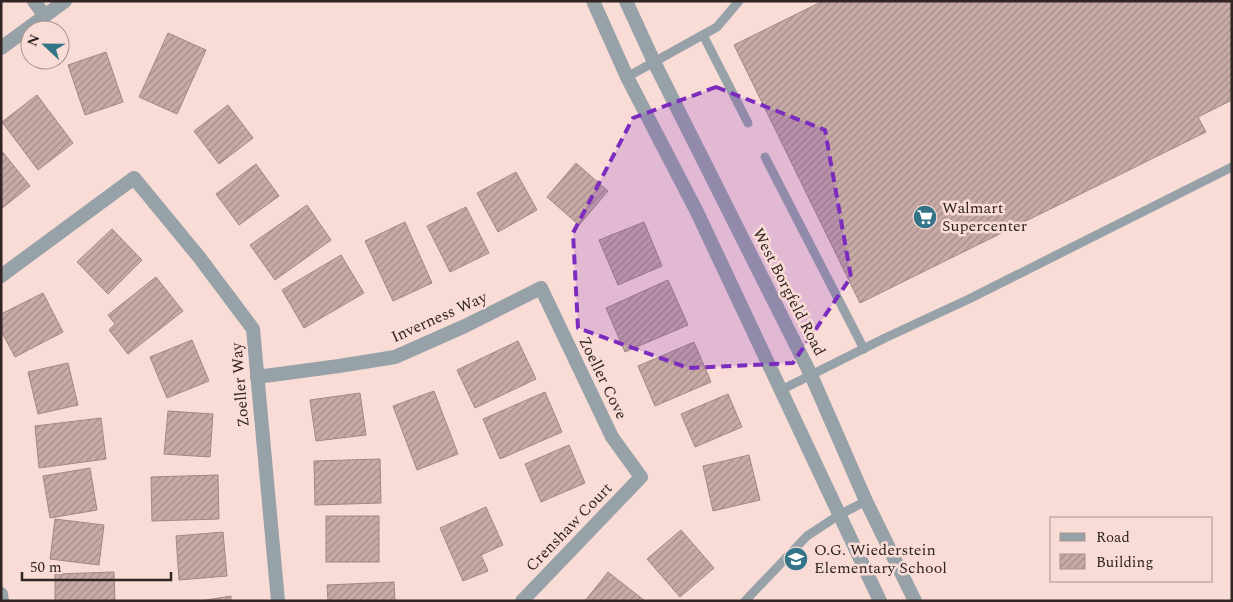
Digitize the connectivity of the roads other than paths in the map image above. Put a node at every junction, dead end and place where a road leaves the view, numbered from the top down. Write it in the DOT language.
graph roads {
  1 [pos="34,1"];
  2 [pos="65,1"];
  3 [pos="593,1"];
  4 [pos="626,1"];
  5 [pos="739,1"];
  6 [pos="45,16"];
  7 [pos="703,35"];
  8 [pos="1,48"];
  9 [pos="654,62"];
  10 [pos="627,77"];
  11 [pos="748,123"];
  12 [pos="765,157"];
  13 [pos="1232,167"];
  14 [pos="1,276"];
  15 [pos="541,288"];
  16 [pos="864,349"];
  17 [pos="811,375"];
  18 [pos="257,377"];
  19 [pos="781,390"];
  20 [pos="641,477"];
  21 [pos="866,501"];
  22 [pos="839,515"];
  23 [pos="1,594"];
  24 [pos="2,601"];
  25 [pos="278,601"];
  26 [pos="522,601"];
  27 [pos="745,601"];
  28 [pos="880,601"];
  29 [pos="914,601"];
  1 -- 6 [label="street"];
  2 -- 6 [label="street"];
  3 -- 10 [label="street"];
  4 -- 9 [label="street, West Borgfeld Road"];
  5 -- 7 [label="lane"];
  6 -- 8 [label="street"];
  7 -- 9 [label="lane"];
  7 -- 11 [label="lane"];
  9 -- 10 [label="lane"];
  9 -- 17 [label="street, West Borgfeld Road"];
  10 -- 19 [label="street"];
  12 -- 16 [label="lane"];
  13 -- 16 [label="lane"];
  14 -- 18 [label="street, Zoeller Way"];
  15 -- 18 [label="street, Inverness Way"];
  15 -- 20 [label="street, Zoeller Cove"];
  16 -- 17 [label="lane"];
  17 -- 19 [label="lane"];
  17 -- 21 [label="street, West Borgfeld Road"];
  18 -- 25 [label="street, Zoeller Way"];
  19 -- 22 [label="street"];
  20 -- 26 [label="street, Crenshaw Court"];
  21 -- 22 [label="lane"];
  21 -- 29 [label="street, West Borgfeld Road"];
  22 -- 27 [label="lane"];
  22 -- 28 [label="street"];
  23 -- 24 [label="street"];
}
